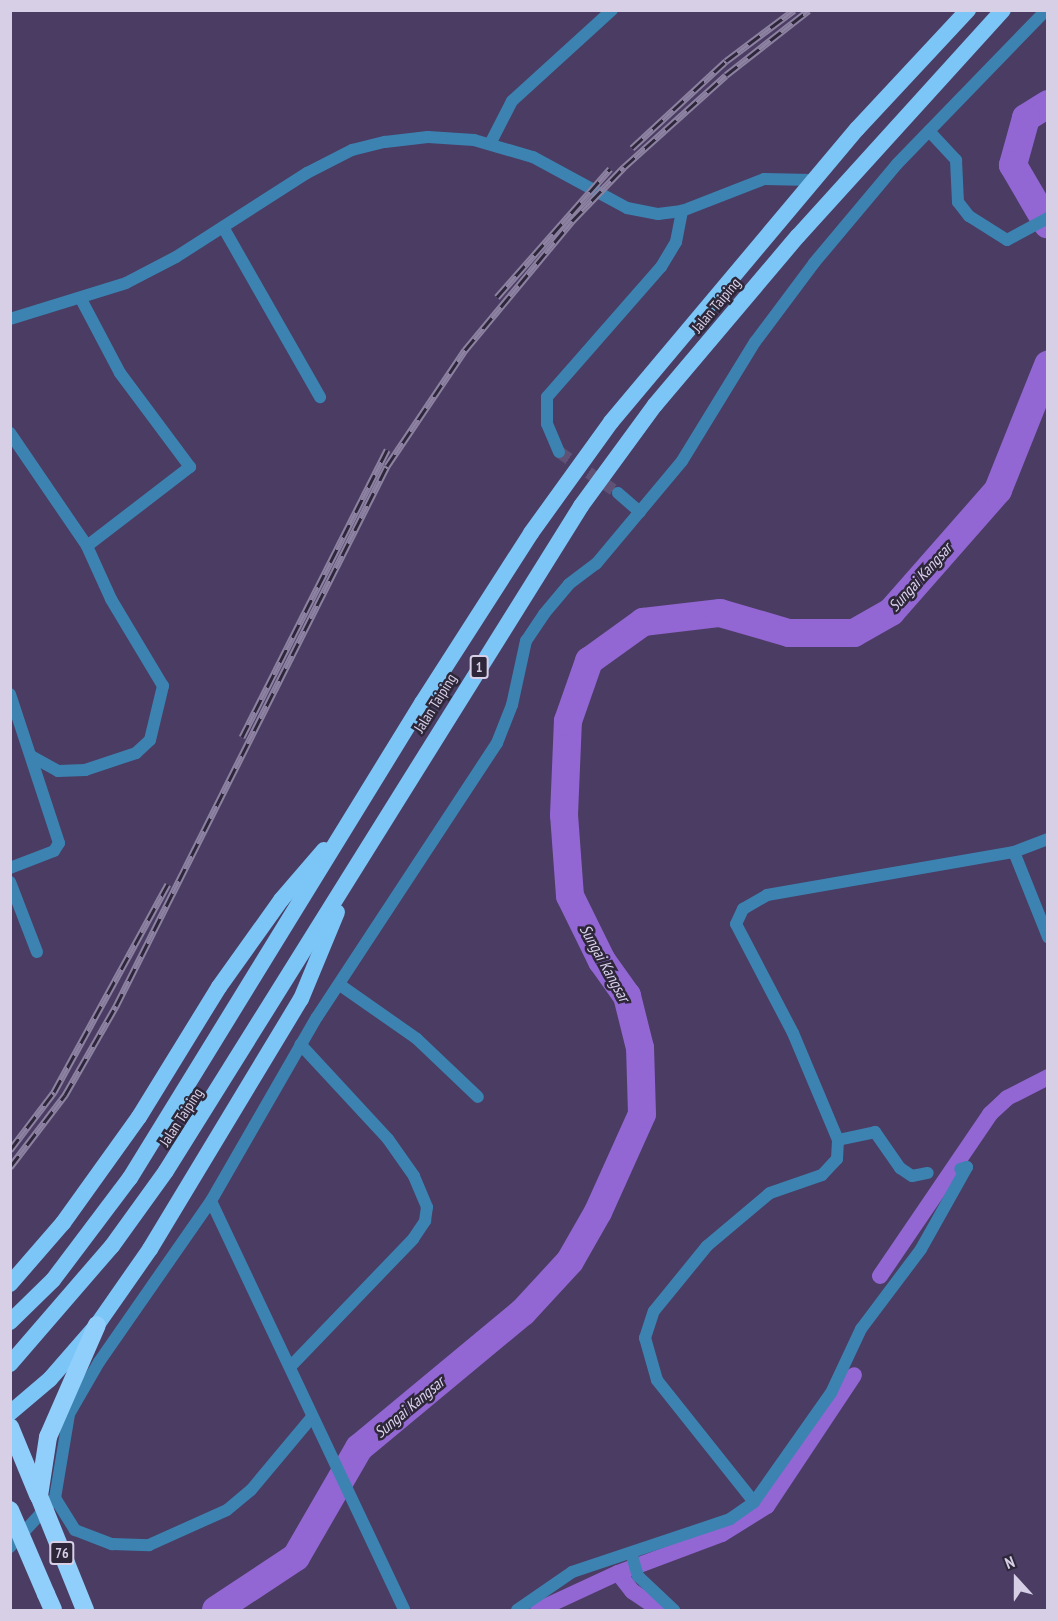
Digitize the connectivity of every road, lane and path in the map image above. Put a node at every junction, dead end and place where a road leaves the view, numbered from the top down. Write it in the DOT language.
graph roads {
  1 [pos="612,10"];
  2 [pos="968,10"];
  3 [pos="1003,10"];
  4 [pos="1046,10"];
  5 [pos="929,131"];
  6 [pos="490,144"];
  7 [pos="812,180"];
  8 [pos="682,211"];
  9 [pos="1047,218"];
  10 [pos="223,227"];
  11 [pos="81,299"];
  12 [pos="10,319"];
  13 [pos="320,397"];
  14 [pos="10,433"];
  15 [pos="559,452"];
  16 [pos="618,493"];
  17 [pos="640,512"];
  18 [pos="87,546"];
  19 [pos="10,694"];
  20 [pos="31,756"];
  21 [pos="345,829"];
  22 [pos="1047,839"];
  23 [pos="1014,852"];
  24 [pos="10,868"];
  25 [pos="10,882"];
  26 [pos="346,885"];
  27 [pos="1047,937"];
  28 [pos="37,952"];
  29 [pos="340,985"];
  30 [pos="300,1044"];
  31 [pos="478,1097"];
  32 [pos="838,1140"];
  33 [pos="960,1169"];
  34 [pos="928,1173"];
  35 [pos="211,1201"];
  36 [pos="10,1284"];
  37 [pos="10,1322"];
  38 [pos="97,1325"];
  39 [pos="10,1364"];
  40 [pos="290,1367"];
  41 [pos="10,1413"];
  42 [pos="314,1422"];
  43 [pos="10,1427"];
  44 [pos="47,1497"];
  45 [pos="754,1502"];
  46 [pos="10,1510"];
  47 [pos="10,1547"];
  48 [pos="632,1555"];
  49 [pos="53,1611"];
  50 [pos="85,1611"];
  51 [pos="404,1611"];
  52 [pos="517,1611"];
  53 [pos="674,1611"];
  1 -- 6 [label="street"];
  2 -- 7 [label="highway, Jalan Taiping / 1"];
  3 -- 26 [label="highway, Jalan Taiping / 1"];
  4 -- 5 [label="street"];
  5 -- 9 [label="street"];
  5 -- 17 [label="street"];
  6 -- 8 [label="street"];
  6 -- 10 [label="street"];
  7 -- 8 [label="street"];
  7 -- 21 [label="highway, Jalan Taiping / 1"];
  8 -- 15 [label="street"];
  10 -- 11 [label="street"];
  10 -- 13 [label="street"];
  11 -- 12 [label="street"];
  11 -- 18 [label="street"];
  14 -- 18 [label="street"];
  16 -- 17 [label="street"];
  17 -- 29 [label="street"];
  18 -- 20 [label="street"];
  19 -- 20 [label="street"];
  20 -- 24 [label="street"];
  21 -- 36 [label="highway"];
  21 -- 37 [label="highway, Jalan Taiping / 1"];
  22 -- 23 [label="street"];
  23 -- 27 [label="street"];
  23 -- 32 [label="street"];
  25 -- 28 [label="street"];
  26 -- 38 [label="highway"];
  26 -- 39 [label="highway, Jalan Taiping / 1"];
  29 -- 30 [label="street"];
  29 -- 31 [label="street"];
  30 -- 35 [label="street"];
  30 -- 40 [label="street"];
  32 -- 34 [label="street"];
  32 -- 45 [label="street"];
  33 -- 45 [label="street"];
  35 -- 40 [label="street"];
  35 -- 44 [label="street"];
  38 -- 41 [label="highway"];
  38 -- 44 [label="highway"];
  40 -- 42 [label="street"];
  42 -- 44 [label="street"];
  42 -- 51 [label="street"];
  43 -- 44 [label="highway, 76"];
  44 -- 47 [label="street"];
  44 -- 50 [label="highway, 76, bridge"];
  45 -- 48 [label="street"];
  46 -- 49 [label="highway, 76, bridge"];
  48 -- 52 [label="street"];
  48 -- 53 [label="street"];
}
